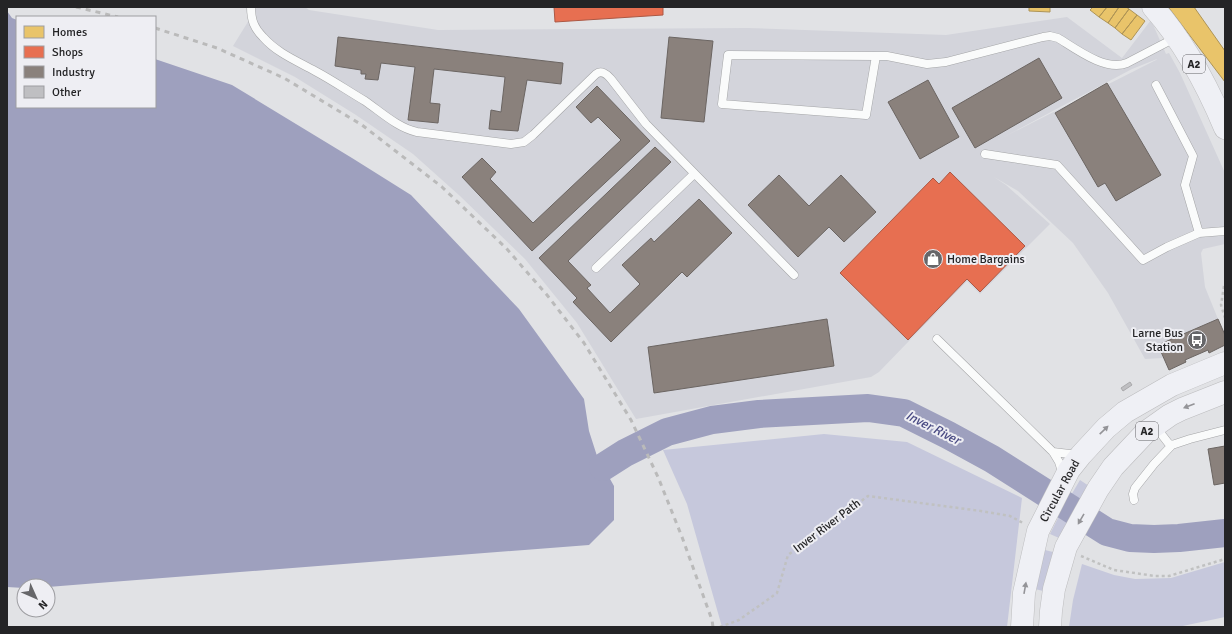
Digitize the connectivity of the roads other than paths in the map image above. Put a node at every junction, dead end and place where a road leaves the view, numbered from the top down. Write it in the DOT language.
graph roads {
  1 [pos="251,7"];
  2 [pos="1153,7"];
  3 [pos="1178,37"];
  4 [pos="876,56"];
  5 [pos="1156,85"];
  6 [pos="1225,128"];
  7 [pos="985,154"];
  8 [pos="694,174"];
  9 [pos="1225,231"];
  10 [pos="1199,233"];
  11 [pos="596,268"];
  12 [pos="794,275"];
  13 [pos="937,339"];
  14 [pos="1225,363"];
  15 [pos="1225,392"];
  16 [pos="1155,426"];
  17 [pos="1225,430"];
  18 [pos="1172,445"];
  19 [pos="1053,452"];
  20 [pos="1081,455"];
  21 [pos="1064,481"];
  22 [pos="1134,500"];
  23 [pos="1022,627"];
  24 [pos="1050,627"];
  1 -- 8 [label="lane"];
  2 -- 3 [label="main road, A2"];
  3 -- 4 [label="lane"];
  3 -- 6 [label="main road, A2"];
  4 -- 4 [label="lane"];
  5 -- 10 [label="lane"];
  7 -- 10 [label="lane"];
  8 -- 11 [label="lane"];
  8 -- 12 [label="lane"];
  9 -- 10 [label="lane"];
  13 -- 19 [label="lane"];
  20 -- 14 [label="main road, Circular Road / A2, one-way"];
  15 -- 16 [label="main road, A2, one-way"];
  16 -- 18 [label="lane"];
  16 -- 24 [label="main road, A2, one-way"];
  17 -- 18 [label="lane"];
  18 -- 22 [label="lane"];
  19 -- 20 [label="lane"];
  19 -- 21 [label="lane"];
  20 -- 21 [label="main road, Circular Road / A2"];
  23 -- 21 [label="main road, Circular Road / A2, one-way"];
}
